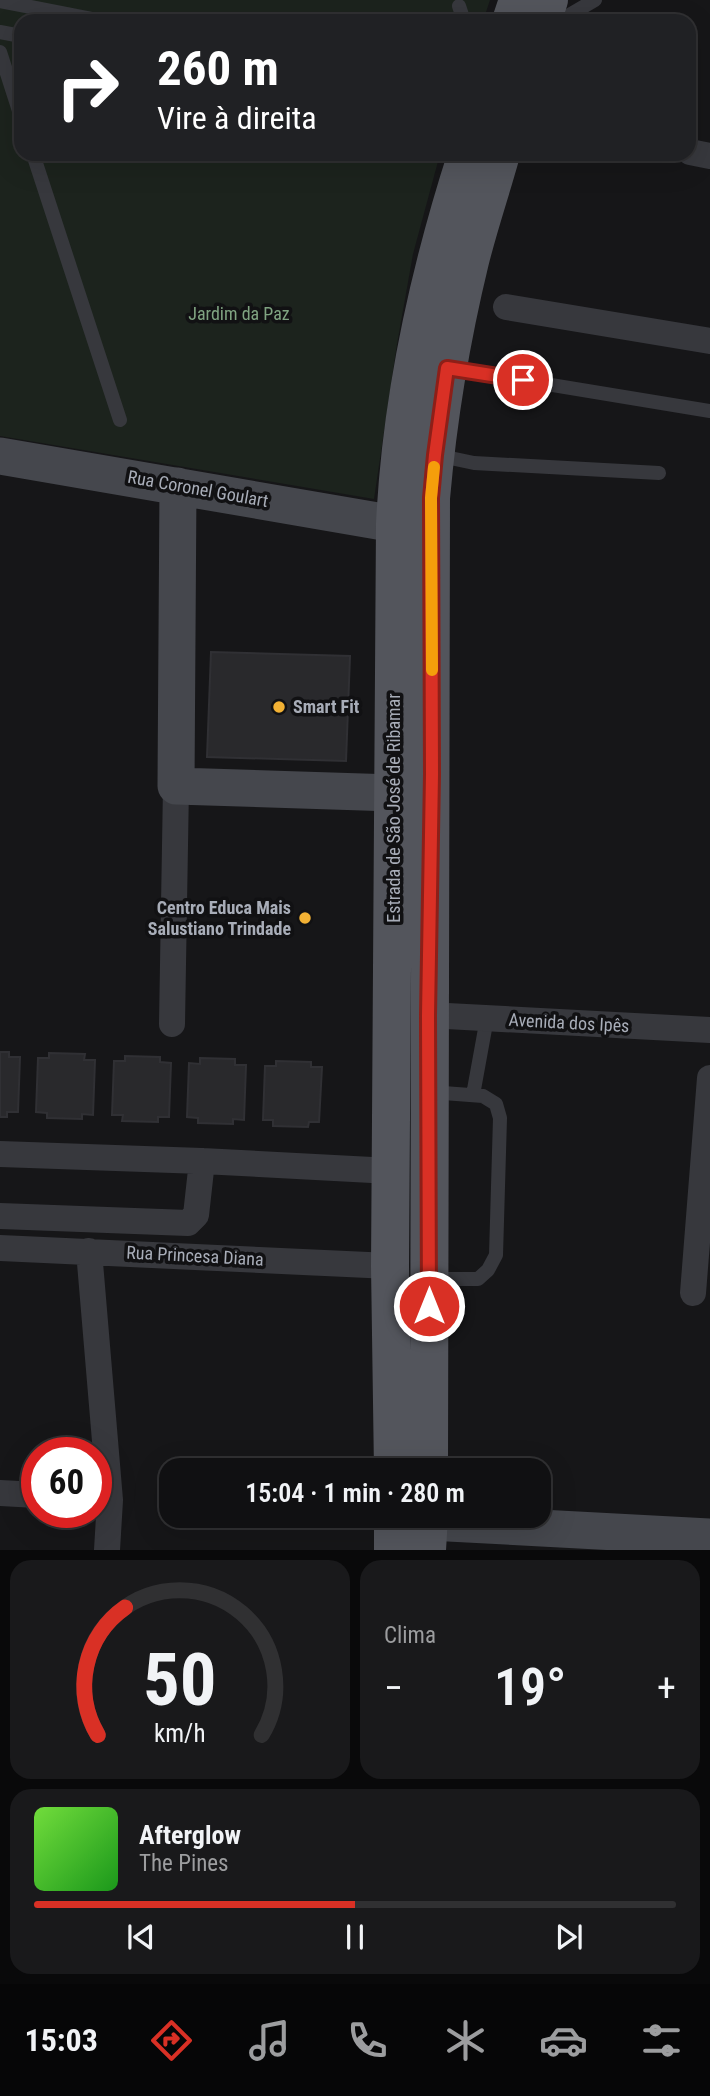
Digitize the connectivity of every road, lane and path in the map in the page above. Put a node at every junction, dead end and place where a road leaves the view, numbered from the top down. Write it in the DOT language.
graph roads {
  1 [pos="595,0"];
  2 [pos="0,1"];
  3 [pos="459,6"];
  4 [pos="67,14"];
  5 [pos="462,14"];
  6 [pos="571,14"];
  7 [pos="0,52"];
  8 [pos="14,95"];
  9 [pos="35,161"];
  10 [pos="459,161"];
  11 [pos="499,161"];
  12 [pos="506,307"];
  13 [pos="710,341"];
  14 [pos="447,368"];
  15 [pos="710,411"];
  16 [pos="120,420"];
  17 [pos="435,455"];
  18 [pos="0,456"];
  19 [pos="659,473"];
  20 [pos="178,486"];
  21 [pos="395,524"];
  22 [pos="432,774"];
  23 [pos="176,786"];
  24 [pos="394,793"];
  25 [pos="428,1015"];
  26 [pos="487,1018"];
  27 [pos="172,1024"];
  28 [pos="710,1030"];
  29 [pos="710,1078"];
  30 [pos="429,1092"];
  31 [pos="473,1095"];
  32 [pos="0,1154"];
  33 [pos="202,1161"];
  34 [pos="391,1171"];
  35 [pos="0,1216"];
  36 [pos="0,1248"];
  37 [pos="89,1251"];
  38 [pos="390,1266"];
  39 [pos="429,1279"];
  40 [pos="693,1293"];
  41 [pos="100,1437"];
  42 [pos="393,1458"];
  43 [pos="429,1458"];
  44 [pos="0,1493"];
  45 [pos="21,1494"];
  46 [pos="105,1528"];
  47 [pos="418,1528"];
  48 [pos="447,1528"];
  49 [pos="710,1537"];
  50 [pos="634,1542"];
  51 [pos="107,1550"];
  52 [pos="393,1550"];
  1 -- 6 [label="lane"];
  2 -- 4 [label="lane"];
  3 -- 5 [label="lane"];
  7 -- 8 [label="lane"];
  9 -- 16 [label="lane"];
  10 -- 21 [label="main road, Estrada de São José de Ribamar"];
  11 -- 14 [label="main road, Estrada de São José de Ribamar"];
  12 -- 13 [label="street"];
  14 -- 15 [label="lane"];
  14 -- 17 [label="main road, Estrada de São José de Ribamar"];
  17 -- 19 [label="lane"];
  17 -- 22 [label="main road, Estrada de São José de Ribamar"];
  18 -- 20 [label="street, Rua Coronel Goulart"];
  20 -- 21 [label="street, Rua Coronel Goulart"];
  20 -- 23 [label="street"];
  21 -- 24 [label="main road, Estrada de São José de Ribamar"];
  22 -- 24 [label="street"];
  22 -- 25 [label="main road, Estrada de São José de Ribamar"];
  23 -- 24 [label="street"];
  23 -- 27 [label="street"];
  24 -- 34 [label="main road, Estrada de São José de Ribamar"];
  25 -- 26 [label="street, Avenida dos Ipês"];
  25 -- 30 [label="main road, Estrada de São José de Ribamar"];
  26 -- 28 [label="street, Avenida dos Ipês"];
  26 -- 31 [label="lane"];
  29 -- 40 [label="street"];
  30 -- 31 [label="lane"];
  30 -- 39 [label="main road, Estrada de São José de Ribamar"];
  31 -- 39 [label="lane"];
  32 -- 33 [label="street"];
  33 -- 34 [label="street"];
  33 -- 35 [label="street"];
  34 -- 38 [label="main road, Estrada de São José de Ribamar"];
  36 -- 37 [label="street, Rua Princesa Diana"];
  37 -- 38 [label="street, Rua Princesa Diana"];
  37 -- 41 [label="street"];
  38 -- 42 [label="main road, Estrada de São José de Ribamar"];
  39 -- 43 [label="main road, Estrada de São José de Ribamar"];
  44 -- 45 [label="street"];
  46 -- 51 [label="street"];
  47 -- 52 [label="main road"];
  48 -- 50 [label="street"];
  49 -- 50 [label="street"];
}
